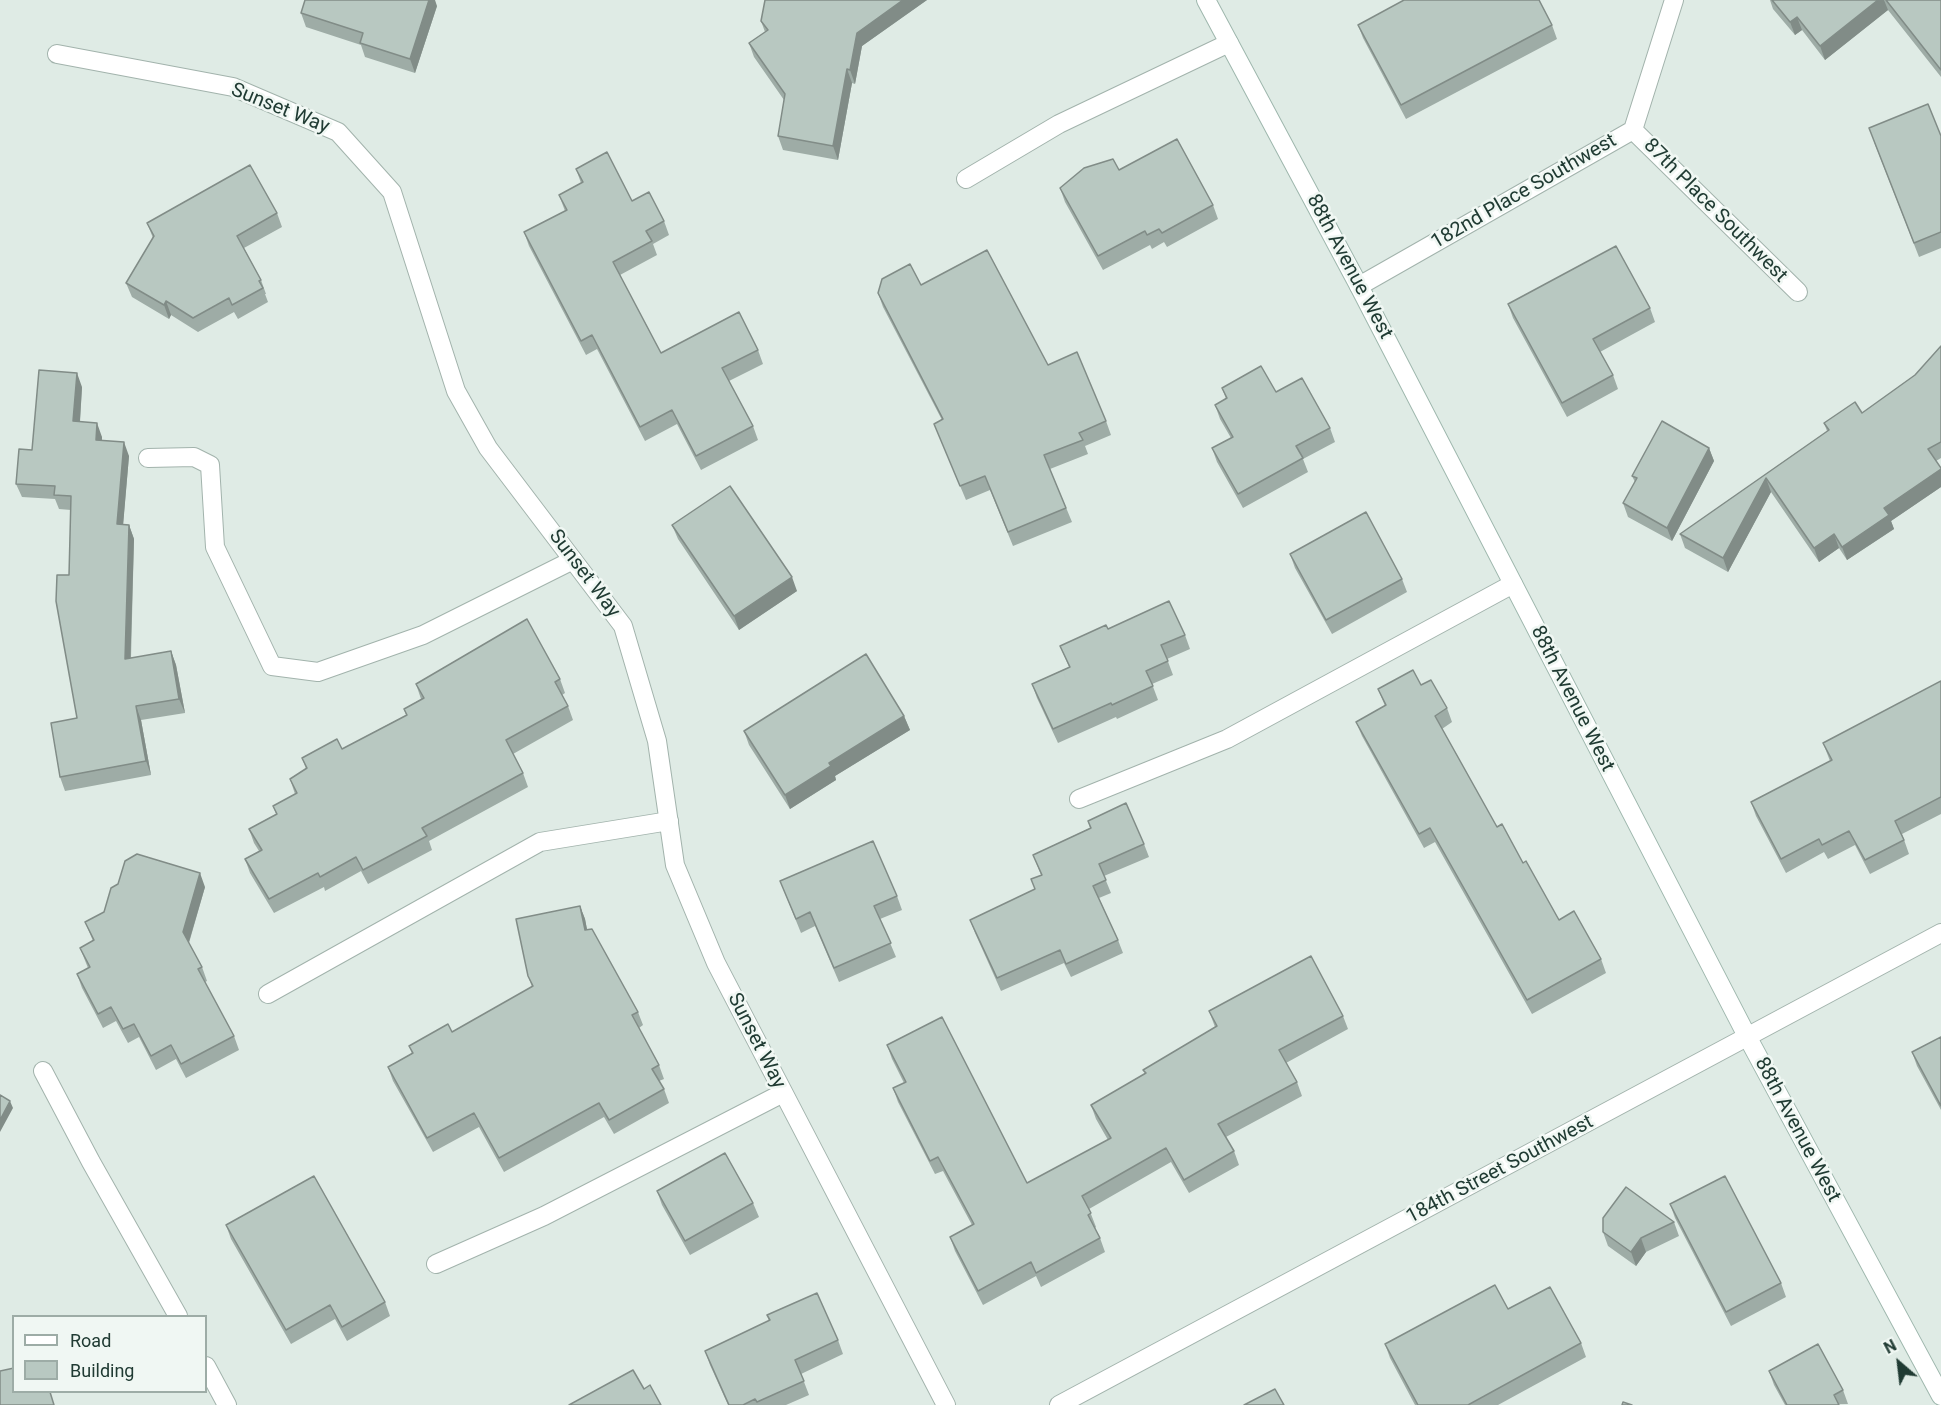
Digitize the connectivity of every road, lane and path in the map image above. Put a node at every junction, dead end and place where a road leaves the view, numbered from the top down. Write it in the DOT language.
graph roads {
  1 [pos="1206,0"];
  2 [pos="1674,0"];
  3 [pos="1229,43"];
  4 [pos="57,54"];
  5 [pos="1633,130"];
  6 [pos="966,179"];
  7 [pos="1359,286"];
  8 [pos="1798,292"];
  9 [pos="148,458"];
  10 [pos="573,560"];
  11 [pos="1513,584"];
  12 [pos="1079,799"];
  13 [pos="669,821"];
  14 [pos="1941,933"];
  15 [pos="268,994"];
  16 [pos="1748,1038"];
  17 [pos="43,1071"];
  18 [pos="783,1093"];
  19 [pos="436,1264"];
  20 [pos="177,1315"];
  21 [pos="207,1368"];
  22 [pos="1941,1396"];
  23 [pos="227,1405"];
  24 [pos="946,1405"];
  25 [pos="1059,1405"];
  1 -- 3 [label="street, 88th Avenue West"];
  2 -- 5 [label="street, 182nd Place Southwest"];
  3 -- 6 [label="street"];
  3 -- 7 [label="street, 88th Avenue West"];
  4 -- 10 [label="street, Sunset Way"];
  5 -- 7 [label="street, 182nd Place Southwest"];
  5 -- 8 [label="street, 87th Place Southwest"];
  7 -- 11 [label="street, 88th Avenue West"];
  9 -- 10 [label="street"];
  10 -- 13 [label="street, Sunset Way"];
  11 -- 12 [label="street"];
  11 -- 16 [label="street, 88th Avenue West"];
  13 -- 15 [label="street"];
  13 -- 18 [label="street, Sunset Way"];
  14 -- 16 [label="street, 184th Street Southwest"];
  16 -- 22 [label="street, 88th Avenue West"];
  16 -- 25 [label="street, 184th Street Southwest"];
  17 -- 20 [label="street"];
  18 -- 19 [label="street"];
  18 -- 24 [label="street, Sunset Way"];
  21 -- 23 [label="street"];
}
